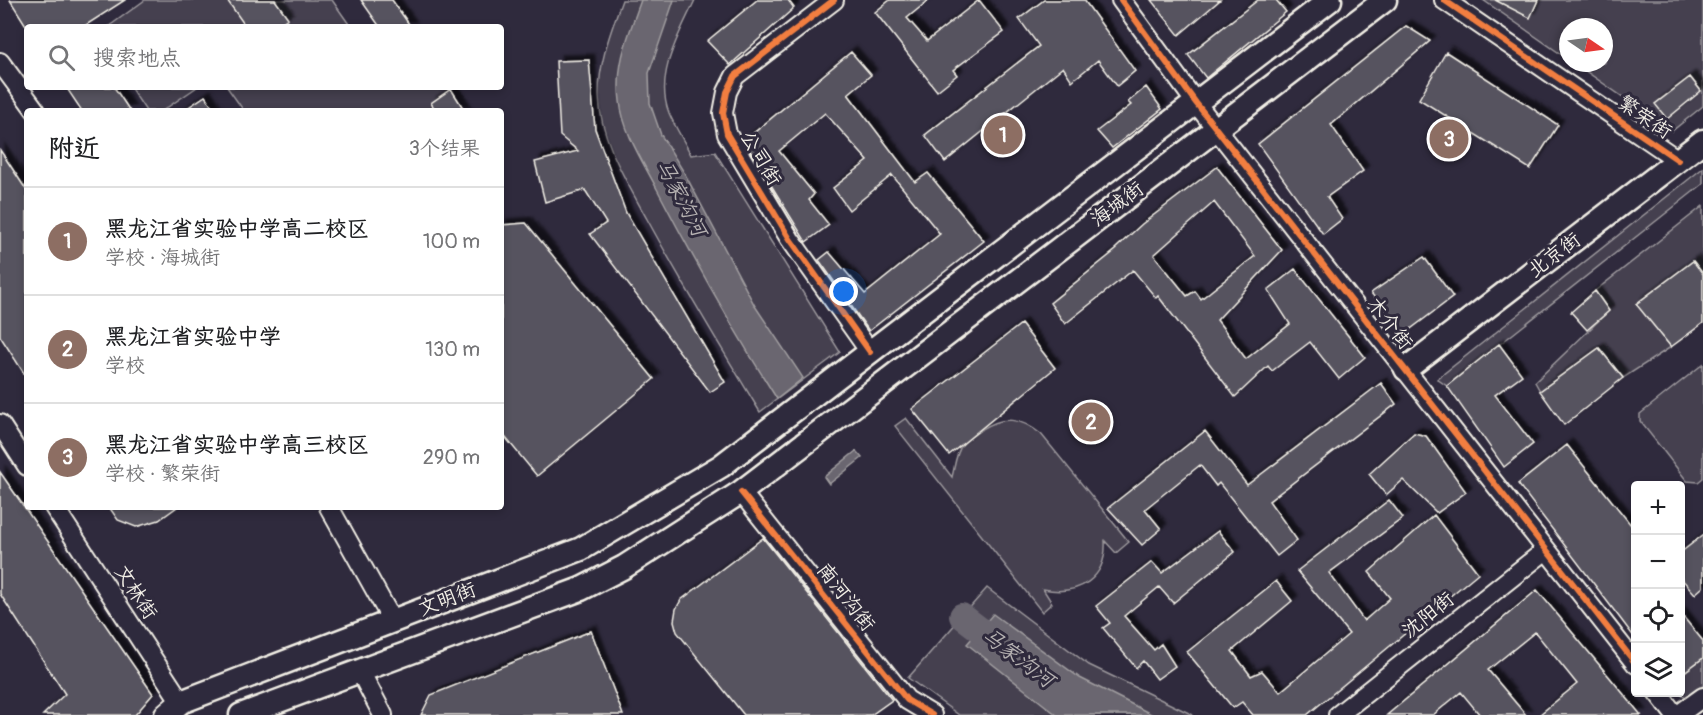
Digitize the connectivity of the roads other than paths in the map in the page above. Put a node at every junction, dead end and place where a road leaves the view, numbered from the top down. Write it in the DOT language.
graph roads {
  1 [pos="834,0"];
  2 [pos="1121,0"];
  3 [pos="1330,0"];
  4 [pos="1385,0"];
  5 [pos="1444,0"];
  6 [pos="0,62"];
  7 [pos="1196,103"];
  8 [pos="34,108"];
  9 [pos="1216,129"];
  10 [pos="1703,141"];
  11 [pos="1678,160"];
  12 [pos="870,352"];
  13 [pos="1406,369"];
  14 [pos="832,382"];
  15 [pos="0,424"];
  16 [pos="24,461"];
  17 [pos="741,492"];
  18 [pos="56,510"];
  19 [pos="330,510"];
  20 [pos="1546,550"];
  21 [pos="392,620"];
  22 [pos="1631,659"];
  23 [pos="360,671"];
  24 [pos="1661,697"];
  25 [pos="1703,697"];
  26 [pos="173,708"];
  27 [pos="241,715"];
  28 [pos="383,715"];
  29 [pos="932,715"];
  30 [pos="1338,715"];
  31 [pos="1677,715"];
  1 -- 12 [label="street, 公司街"];
  2 -- 7 [label="street, 木介街"];
  3 -- 7 [label="main road, 海城街"];
  4 -- 9 [label="main road, 海城街"];
  5 -- 11 [label="street, 繁荣街"];
  6 -- 8 [label="street"];
  7 -- 9 [label="street, 木介街"];
  7 -- 12 [label="main road, 海城街"];
  9 -- 13 [label="street, 木介街"];
  9 -- 17 [label="main road, 海城街"];
  10 -- 11 [label="main road, 北京街"];
  11 -- 13 [label="main road, 北京街"];
  12 -- 14 [label="main road, 海城街"];
  13 -- 20 [label="street, 木介街"];
  14 -- 21 [label="main road, 文明街"];
  15 -- 16 [label="street"];
  17 -- 23 [label="main road, 文明街"];
  17 -- 29 [label="street, 南河沟街"];
  18 -- 26 [label="street, 文林街"];
  19 -- 21 [label="street"];
  20 -- 22 [label="street, 木介街"];
  20 -- 30 [label="street, 沈阳街"];
  21 -- 26 [label="main road, 文明街"];
  23 -- 27 [label="main road, 文明街"];
  23 -- 28 [label="street"];
  24 -- 31 [label="street"];
  25 -- 31 [label="street"];
}
